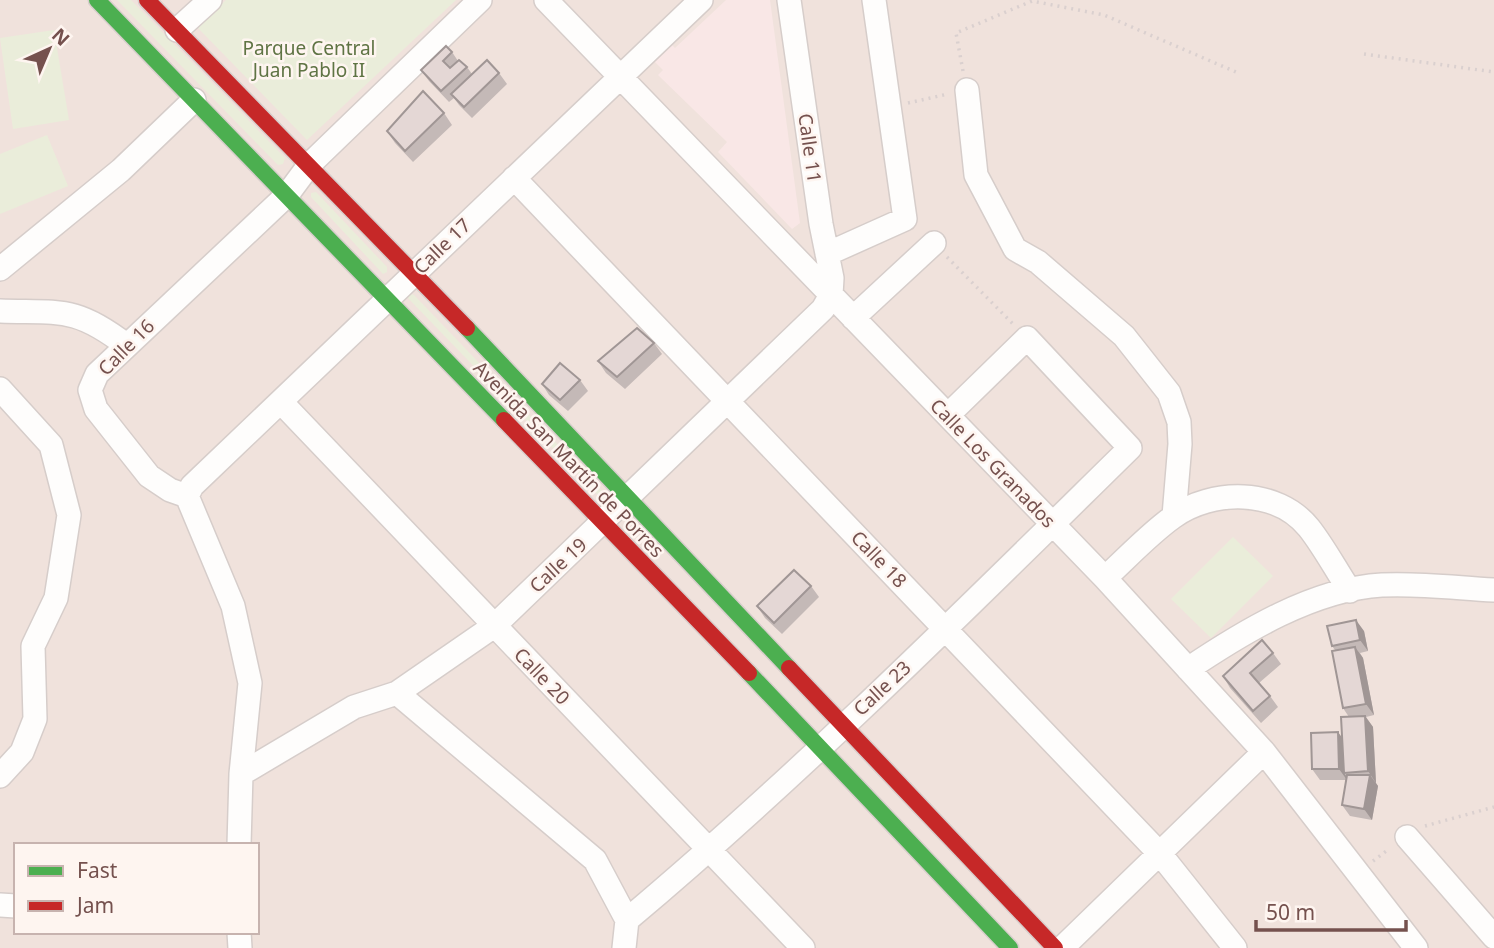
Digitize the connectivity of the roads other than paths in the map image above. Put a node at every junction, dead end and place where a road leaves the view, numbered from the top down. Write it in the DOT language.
graph roads {
  1 [pos="97,0"];
  2 [pos="147,0"];
  3 [pos="210,0"];
  4 [pos="480,0"];
  5 [pos="546,0"];
  6 [pos="701,0"];
  7 [pos="789,0"];
  8 [pos="874,0"];
  9 [pos="177,30"];
  10 [pos="621,77"];
  11 [pos="967,90"];
  12 [pos="194,100"];
  13 [pos="310,164"];
  14 [pos="514,178"];
  15 [pos="286,195"];
  16 [pos="934,243"];
  17 [pos="827,254"];
  18 [pos="0,269"];
  19 [pos="415,273"];
  20 [pos="831,295"];
  21 [pos="386,299"];
  22 [pos="0,311"];
  23 [pos="853,318"];
  24 [pos="126,345"];
  25 [pos="0,389"];
  26 [pos="729,401"];
  27 [pos="281,402"];
  28 [pos="947,415"];
  29 [pos="187,495"];
  30 [pos="627,500"];
  31 [pos="1174,516"];
  32 [pos="602,524"];
  33 [pos="1052,524"];
  34 [pos="1105,578"];
  35 [pos="1494,590"];
  36 [pos="1350,591"];
  37 [pos="494,626"];
  38 [pos="946,628"];
  39 [pos="1188,669"];
  40 [pos="397,693"];
  41 [pos="844,724"];
  42 [pos="821,747"];
  43 [pos="1264,752"];
  44 [pos="240,774"];
  45 [pos="0,776"];
  46 [pos="1407,837"];
  47 [pos="239,843"];
  48 [pos="711,849"];
  49 [pos="1161,855"];
  50 [pos="627,920"];
  51 [pos="1494,937"];
  52 [pos="624,948"];
  53 [pos="803,948"];
  54 [pos="1010,948"];
  55 [pos="1055,948"];
  56 [pos="1062,948"];
  57 [pos="1235,948"];
  58 [pos="1416,948"];
  1 -- 12 [label="main road, Avenida San Martín de Porres"];
  2 -- 9 [label="main road, Avenida San Martín de Porres"];
  3 -- 9 [label="street"];
  4 -- 13 [label="street, Calle 16"];
  5 -- 10 [label="street, Calle Los Granados"];
  6 -- 10 [label="street, Calle 17"];
  7 -- 17 [label="street, Calle 11"];
  8 -- 17 [label="street"];
  9 -- 13 [label="main road, Avenida San Martín de Porres"];
  10 -- 14 [label="street, Calle 17"];
  10 -- 20 [label="street, Calle Los Granados"];
  11 -- 31 [label="street"];
  12 -- 15 [label="main road, Avenida San Martín de Porres"];
  12 -- 18 [label="street"];
  13 -- 15 [label="street, Calle 16"];
  13 -- 19 [label="main road, Avenida San Martín de Porres"];
  14 -- 19 [label="street, Calle 17"];
  14 -- 26 [label="street, Calle 18"];
  15 -- 21 [label="main road, Avenida San Martín de Porres"];
  15 -- 24 [label="street, Calle 16"];
  16 -- 23 [label="street"];
  17 -- 20 [label="street, Calle 11"];
  19 -- 21 [label="street, Calle 17"];
  19 -- 30 [label="main road, Avenida San Martín de Porres"];
  20 -- 23 [label="street, Calle Los Granados"];
  20 -- 26 [label="street, Calle 19"];
  21 -- 27 [label="street, Calle 17"];
  21 -- 32 [label="main road, Avenida San Martín de Porres"];
  22 -- 24 [label="street"];
  23 -- 28 [label="street, Calle Los Granados"];
  24 -- 29 [label="street, Calle 16"];
  25 -- 45 [label="street"];
  26 -- 30 [label="street, Calle 19"];
  26 -- 38 [label="street, Calle 18"];
  27 -- 29 [label="street, Calle 17"];
  27 -- 37 [label="street, Calle 20"];
  28 -- 33 [label="street, Calle Los Granados"];
  28 -- 33 [label="street, Calle 23"];
  29 -- 44 [label="street"];
  30 -- 32 [label="street, Calle 19"];
  30 -- 41 [label="main road, Avenida San Martín de Porres"];
  31 -- 34 [label="street"];
  31 -- 36 [label="street"];
  32 -- 37 [label="street, Calle 19"];
  32 -- 42 [label="main road, Avenida San Martín de Porres"];
  33 -- 34 [label="street, Calle Los Granados"];
  33 -- 38 [label="street, Calle 23"];
  34 -- 39 [label="street, Calle Los Granados"];
  35 -- 36 [label="street"];
  36 -- 39 [label="street"];
  37 -- 40 [label="street, Calle 19"];
  37 -- 48 [label="street, Calle 20"];
  38 -- 41 [label="street, Calle 23"];
  38 -- 49 [label="street, Calle 18"];
  39 -- 43 [label="street, Calle Los Granados"];
  40 -- 44 [label="street, Calle 19"];
  40 -- 50 [label="street"];
  41 -- 42 [label="street, Calle 23"];
  41 -- 55 [label="main road, Avenida San Martín de Porres"];
  42 -- 48 [label="street, Calle 23"];
  42 -- 54 [label="main road, Avenida San Martín de Porres"];
  43 -- 49 [label="street"];
  43 -- 58 [label="street, Calle Los Granados"];
  44 -- 47 [label="street"];
  46 -- 51 [label="street"];
  48 -- 50 [label="street, Calle 23"];
  48 -- 53 [label="street, Calle 20"];
  49 -- 56 [label="street"];
  49 -- 57 [label="street, Calle 18"];
  50 -- 52 [label="street"];
}
